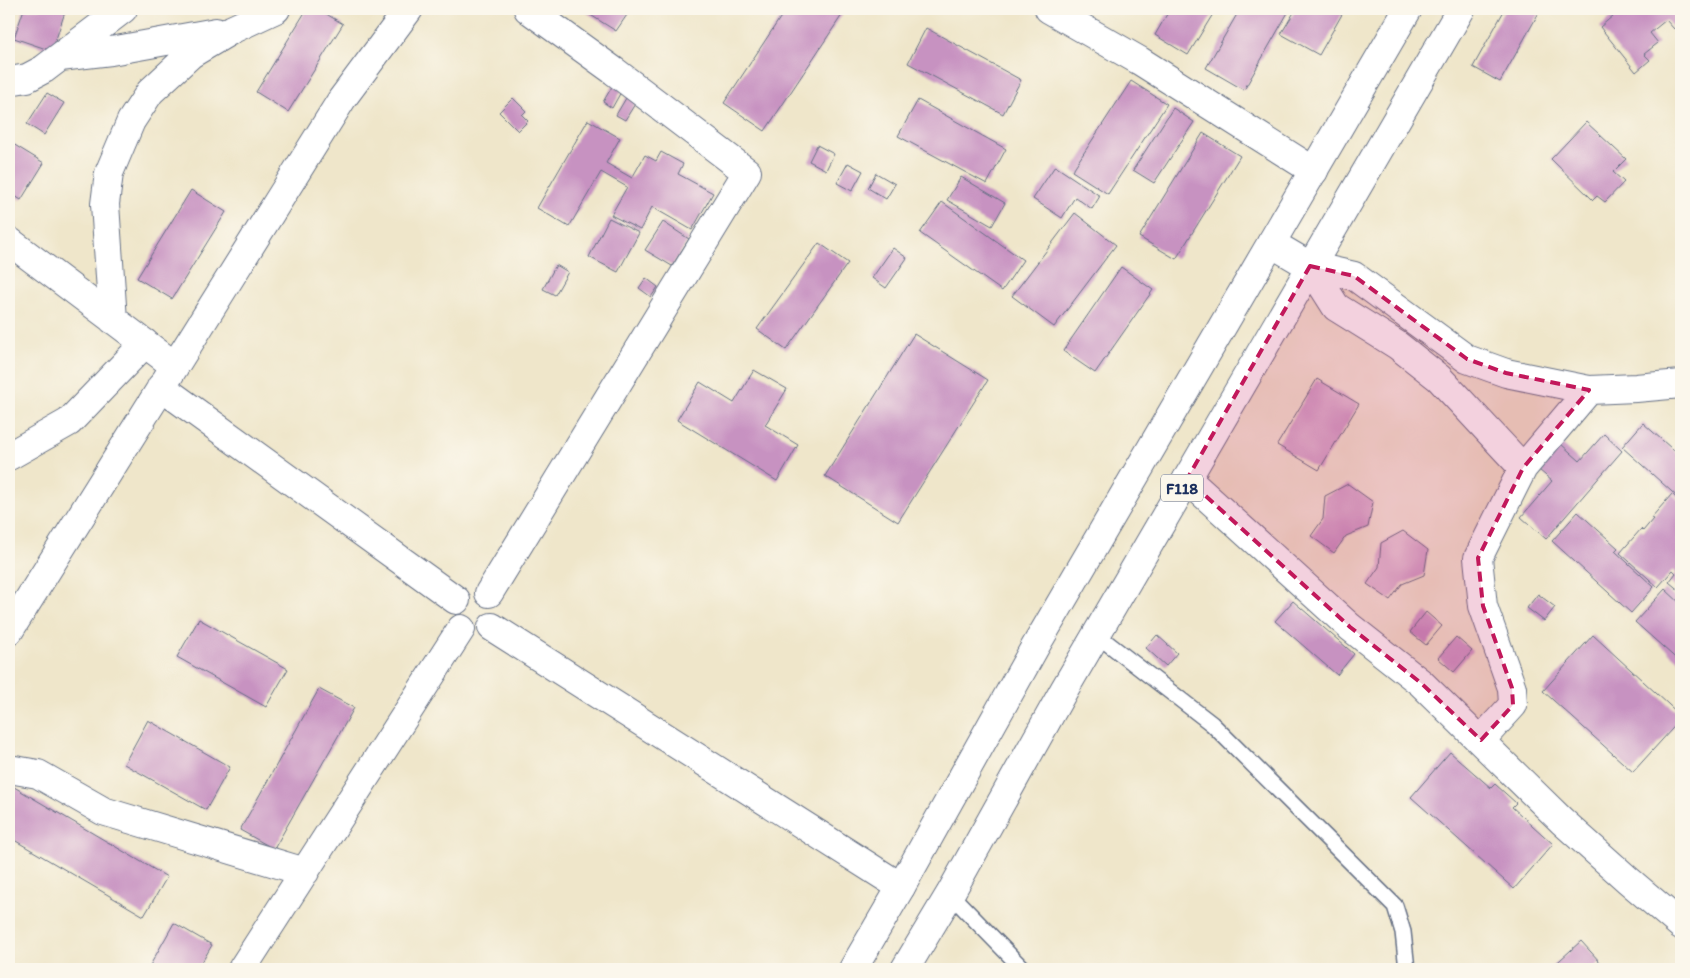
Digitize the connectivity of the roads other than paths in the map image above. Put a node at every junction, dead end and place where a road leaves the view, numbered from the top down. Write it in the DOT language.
graph roads {
  1 [pos="123,9"];
  2 [pos="276,9"];
  3 [pos="409,9"];
  4 [pos="528,9"];
  5 [pos="1049,9"];
  6 [pos="1408,9"];
  7 [pos="1461,9"];
  8 [pos="233,29"];
  9 [pos="60,57"];
  10 [pos="9,82"];
  11 [pos="1314,170"];
  12 [pos="9,241"];
  13 [pos="1271,243"];
  14 [pos="1310,266"];
  15 [pos="113,320"];
  16 [pos="145,343"];
  17 [pos="168,377"];
  18 [pos="1681,384"];
  19 [pos="1589,390"];
  20 [pos="9,456"];
  21 [pos="1523,468"];
  22 [pos="1187,479"];
  23 [pos="489,593"];
  24 [pos="456,600"];
  25 [pos="492,627"];
  26 [pos="461,629"];
  27 [pos="9,631"];
  28 [pos="1097,634"];
  29 [pos="1481,740"];
  30 [pos="9,769"];
  31 [pos="305,872"];
  32 [pos="901,887"];
  33 [pos="950,894"];
  34 [pos="1681,925"];
  35 [pos="242,969"];
  36 [pos="853,969"];
  37 [pos="905,969"];
  38 [pos="1023,969"];
  39 [pos="1407,969"];
  1 -- 9 [label="street"];
  2 -- 8 [label="street"];
  3 -- 17 [label="street"];
  4 -- 23 [label="street"];
  5 -- 11 [label="street"];
  6 -- 11 [label="street, F118"];
  7 -- 14 [label="street, F118"];
  8 -- 9 [label="street"];
  8 -- 15 [label="street"];
  9 -- 10 [label="street"];
  11 -- 13 [label="street, F118"];
  12 -- 15 [label="street"];
  13 -- 14 [label="street"];
  13 -- 32 [label="street, F118"];
  14 -- 19 [label="street"];
  14 -- 21 [label="street"];
  14 -- 22 [label="street, F118"];
  15 -- 16 [label="street"];
  16 -- 17 [label="street"];
  16 -- 20 [label="street"];
  17 -- 24 [label="street"];
  17 -- 27 [label="street"];
  18 -- 19 [label="street"];
  19 -- 21 [label="street"];
  21 -- 29 [label="street"];
  22 -- 28 [label="street, F118"];
  22 -- 29 [label="street"];
  23 -- 24 [label="street"];
  23 -- 25 [label="street"];
  24 -- 26 [label="street"];
  25 -- 26 [label="street"];
  25 -- 32 [label="street"];
  26 -- 31 [label="street"];
  28 -- 33 [label="street, F118"];
  28 -- 39 [label="lane"];
  29 -- 34 [label="street"];
  30 -- 31 [label="street"];
  31 -- 35 [label="street"];
  32 -- 36 [label="street, F118"];
  33 -- 37 [label="street, F118"];
  33 -- 38 [label="lane"];
}
